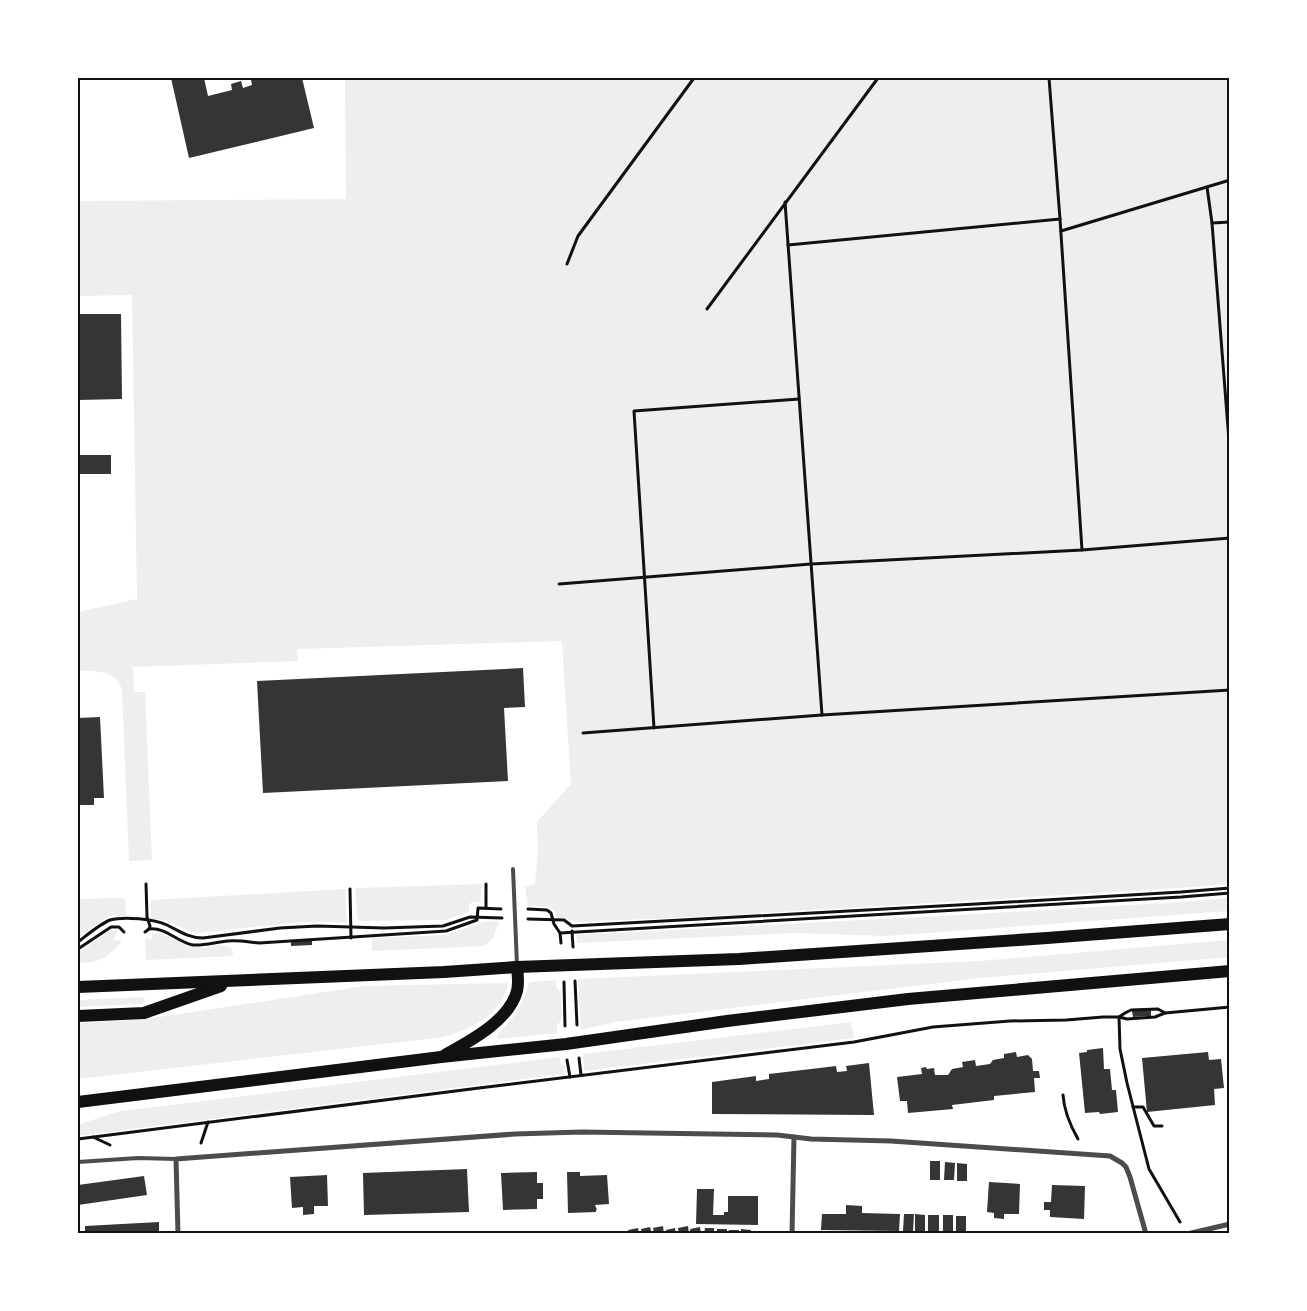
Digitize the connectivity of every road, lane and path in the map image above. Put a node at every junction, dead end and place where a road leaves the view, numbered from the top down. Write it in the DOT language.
graph roads {
  1 [pos="694,78"];
  2 [pos="878,78"];
  3 [pos="1049,78"];
  4 [pos="1230,180"];
  5 [pos="1207,187"];
  6 [pos="785,202"];
  7 [pos="1060,219"];
  8 [pos="1230,222"];
  9 [pos="1212,223"];
  10 [pos="1061,230"];
  11 [pos="788,245"];
  12 [pos="567,264"];
  13 [pos="707,308"];
  14 [pos="1224,373"];
  15 [pos="1230,373"];
  16 [pos="799,399"];
  17 [pos="1230,454"];
  18 [pos="1230,538"];
  19 [pos="1082,550"];
  20 [pos="811,564"];
  21 [pos="645,577"];
  22 [pos="559,584"];
  23 [pos="1230,690"];
  24 [pos="822,715"];
  25 [pos="654,728"];
  26 [pos="583,733"];
  27 [pos="513,869"];
  28 [pos="146,884"];
  29 [pos="486,884"];
  30 [pos="1230,888"];
  31 [pos="350,889"];
  32 [pos="1230,893"];
  33 [pos="486,908"];
  34 [pos="501,909"];
  35 [pos="528,909"];
  36 [pos="477,916"];
  37 [pos="499,918"];
  38 [pos="530,919"];
  39 [pos="149,920"];
  40 [pos="553,920"];
  41 [pos="1230,924"];
  42 [pos="572,926"];
  43 [pos="352,927"];
  44 [pos="149,929"];
  45 [pos="124,932"];
  46 [pos="144,932"];
  47 [pos="572,932"];
  48 [pos="560,933"];
  49 [pos="351,938"];
  50 [pos="78,942"];
  51 [pos="561,943"];
  52 [pos="573,943"];
  53 [pos="78,949"];
  54 [pos="517,967"];
  55 [pos="1230,971"];
  56 [pos="575,979"];
  57 [pos="564,980"];
  58 [pos="235,981"];
  59 [pos="78,987"];
  60 [pos="1230,1007"];
  61 [pos="1165,1013"];
  62 [pos="78,1016"];
  63 [pos="1119,1017"];
  64 [pos="577,1030"];
  65 [pos="566,1032"];
  66 [pos="579,1054"];
  67 [pos="567,1056"];
  68 [pos="441,1057"];
  69 [pos="581,1073"];
  70 [pos="570,1077"];
  71 [pos="1063,1095"];
  72 [pos="78,1102"];
  73 [pos="1133,1107"];
  74 [pos="1162,1126"];
  75 [pos="93,1137"];
  76 [pos="794,1137"];
  77 [pos="78,1139"];
  78 [pos="1078,1140"];
  79 [pos="111,1146"];
  80 [pos="176,1159"];
  81 [pos="78,1162"];
  82 [pos="1230,1224"];
  83 [pos="1181,1226"];
  84 [pos="178,1234"];
  85 [pos="792,1234"];
  86 [pos="1146,1234"];
  87 [pos="1187,1234"];
  1 -- 12 [label="path"];
  2 -- 6 [label="path"];
  3 -- 7 [label="path"];
  4 -- 5 [label="path"];
  5 -- 9 [label="path"];
  5 -- 10 [label="path"];
  6 -- 11 [label="path"];
  6 -- 13 [label="path"];
  7 -- 10 [label="path"];
  7 -- 11 [label="path"];
  8 -- 9 [label="path"];
  9 -- 14 [label="path"];
  10 -- 19 [label="path"];
  11 -- 16 [label="path"];
  14 -- 15 [label="path"];
  14 -- 17 [label="path"];
  16 -- 20 [label="path"];
  16 -- 21 [label="path"];
  18 -- 19 [label="path"];
  19 -- 20 [label="path"];
  20 -- 21 [label="path"];
  20 -- 24 [label="path"];
  21 -- 22 [label="path"];
  21 -- 25 [label="path"];
  23 -- 24 [label="path"];
  24 -- 25 [label="path"];
  25 -- 26 [label="path"];
  27 -- 54 [label="lane"];
  28 -- 39 [label="path"];
  29 -- 33 [label="path"];
  30 -- 42 [label="path"];
  31 -- 43 [label="path"];
  32 -- 47 [label="path"];
  33 -- 34 [label="path"];
  33 -- 36 [label="path"];
  35 -- 40 [label="path"];
  36 -- 37 [label="path"];
  36 -- 43 [label="path"];
  36 -- 49 [label="path"];
  38 -- 40 [label="path"];
  39 -- 43 [label="path"];
  39 -- 44 [label="path"];
  39 -- 50 [label="path"];
  40 -- 42 [label="path"];
  40 -- 48 [label="path"];
  41 -- 54 [label="main road"];
  42 -- 47 [label="path"];
  43 -- 49 [label="path"];
  44 -- 46 [label="path"];
  44 -- 49 [label="path"];
  45 -- 53 [label="path"];
  47 -- 48 [label="path"];
  47 -- 52 [label="path"];
  48 -- 51 [label="path"];
  54 -- 58 [label="main road"];
  54 -- 68 [label="main road"];
  55 -- 68 [label="main road"];
  56 -- 64 [label="path"];
  57 -- 65 [label="path"];
  58 -- 59 [label="main road"];
  58 -- 62 [label="main road"];
  60 -- 61 [label="path"];
  61 -- 63 [label="path"];
  61 -- 63 [label="path"];
  63 -- 69 [label="path"];
  63 -- 73 [label="path"];
  66 -- 69 [label="path"];
  67 -- 70 [label="path"];
  68 -- 72 [label="main road"];
  69 -- 70 [label="path"];
  70 -- 75 [label="path"];
  71 -- 78 [label="path"];
  73 -- 74 [label="path"];
  73 -- 83 [label="path"];
  75 -- 77 [label="path"];
  75 -- 79 [label="path"];
  76 -- 80 [label="street"];
  76 -- 85 [label="street"];
  76 -- 86 [label="street"];
  80 -- 81 [label="lane"];
  80 -- 84 [label="street"];
  82 -- 87 [label="street"];
}
